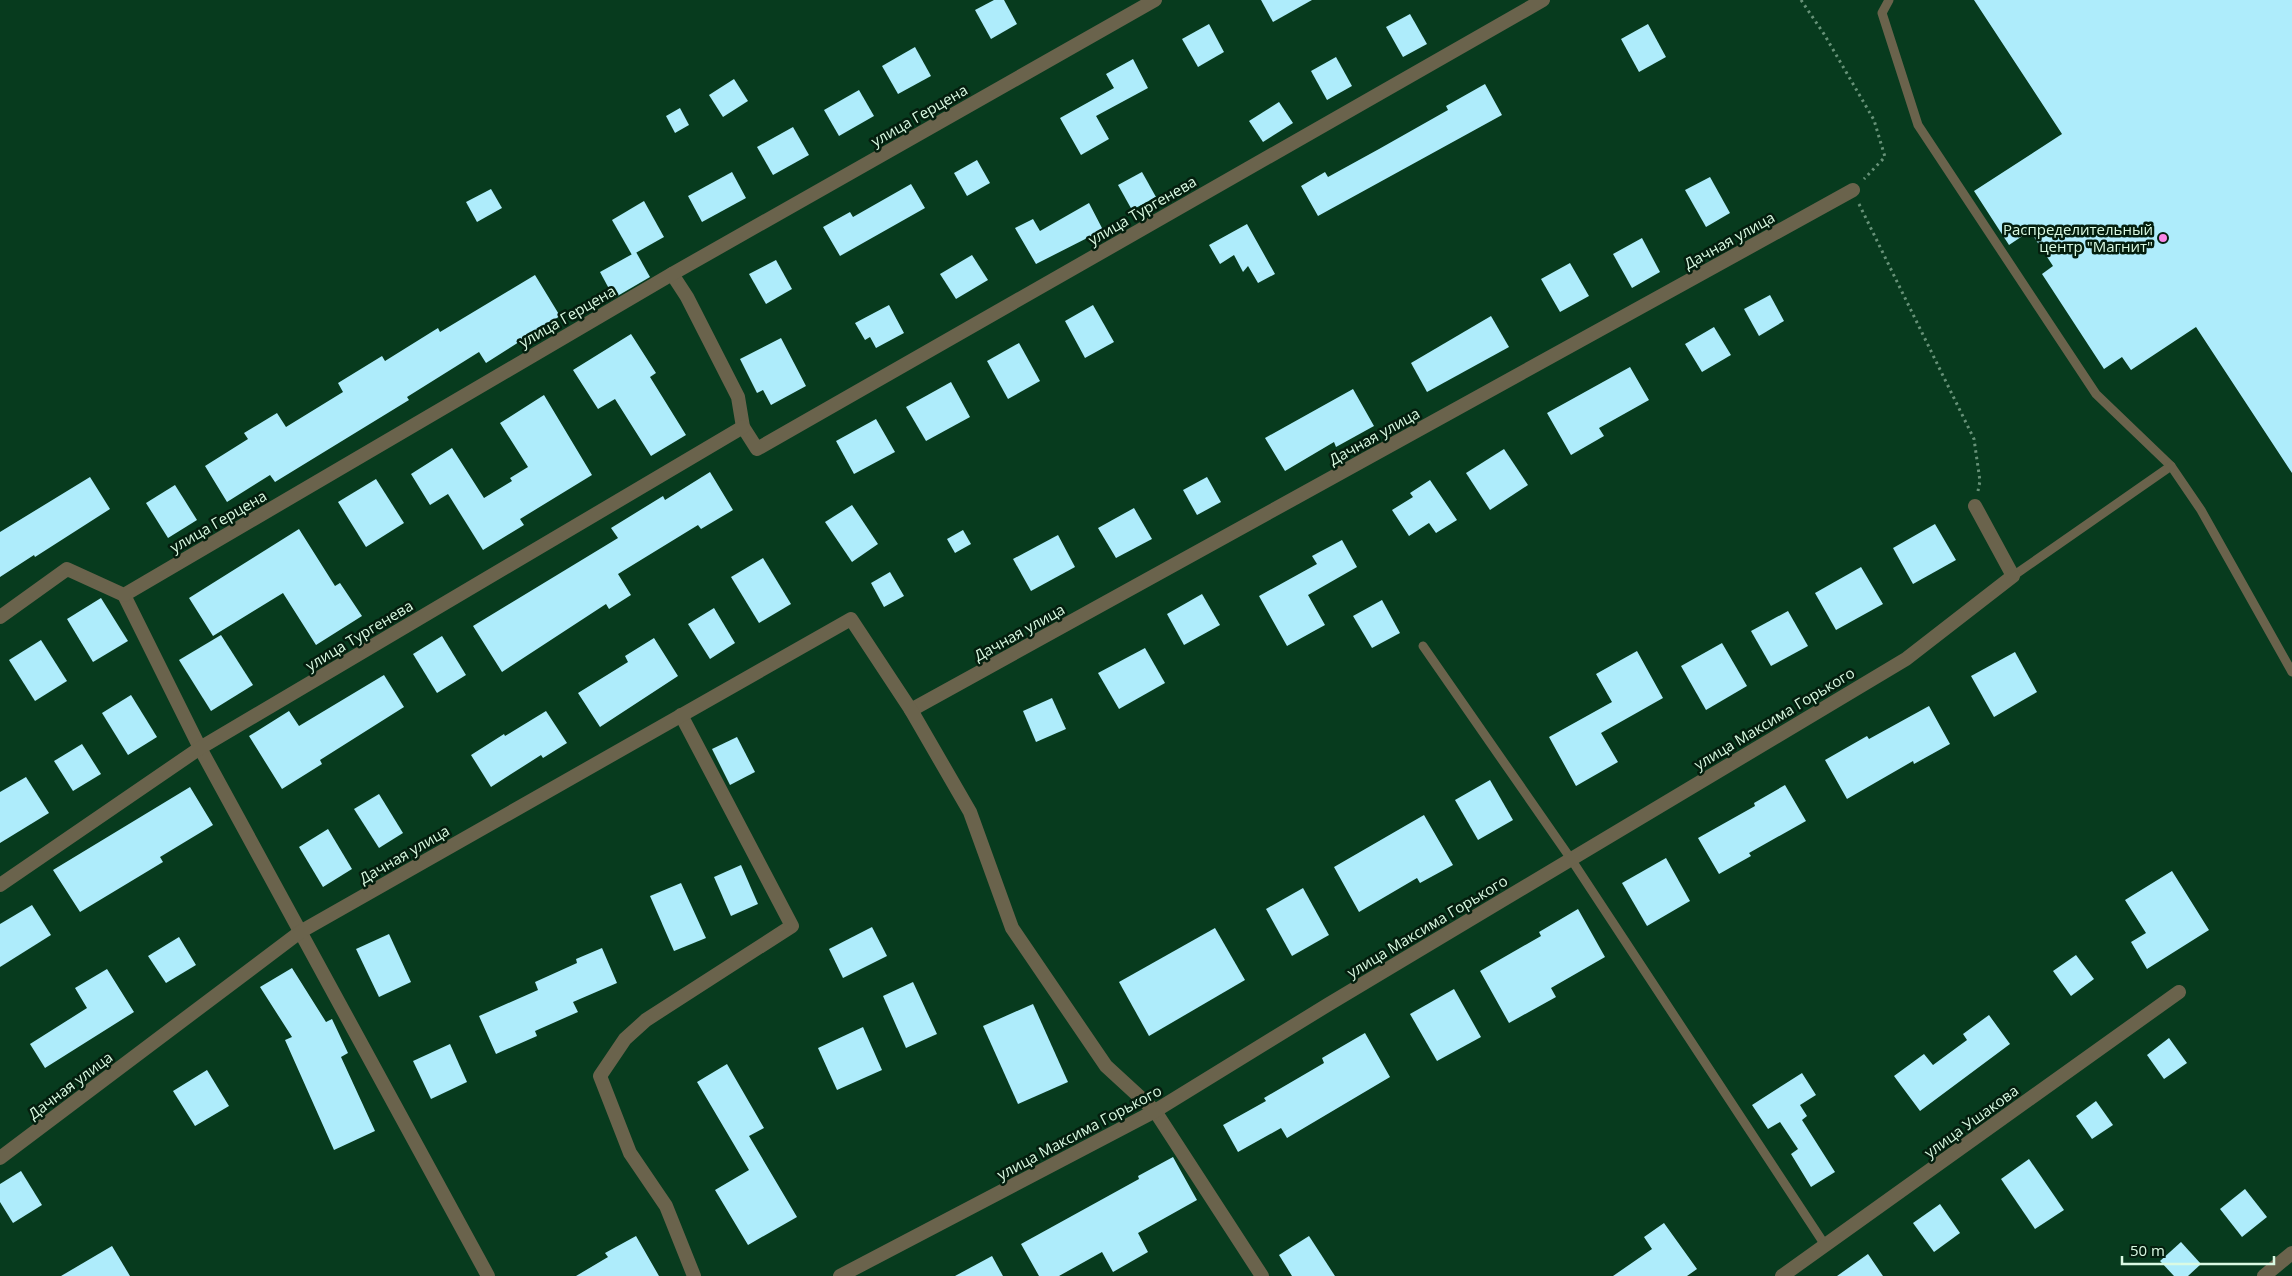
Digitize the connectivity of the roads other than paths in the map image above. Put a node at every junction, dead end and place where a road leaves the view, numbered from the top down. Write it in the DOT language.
graph roads {
  1 [pos="1156,0"];
  2 [pos="1543,0"];
  3 [pos="1889,0"];
  4 [pos="1852,190"];
  5 [pos="672,274"];
  6 [pos="743,428"];
  7 [pos="2171,466"];
  8 [pos="1975,506"];
  9 [pos="2013,576"];
  10 [pos="124,595"];
  11 [pos="0,617"];
  12 [pos="1423,646"];
  13 [pos="2292,672"];
  14 [pos="911,710"];
  15 [pos="682,715"];
  16 [pos="200,748"];
  17 [pos="1571,860"];
  18 [pos="0,885"];
  19 [pos="300,932"];
  20 [pos="2179,992"];
  21 [pos="1155,1111"];
  22 [pos="0,1158"];
  23 [pos="1825,1245"];
  24 [pos="2292,1254"];
  25 [pos="488,1276"];
  26 [pos="694,1276"];
  27 [pos="840,1276"];
  28 [pos="1262,1276"];
  29 [pos="1782,1276"];
  30 [pos="2264,1276"];
  1 -- 5 [label="street, улица Герцена"];
  2 -- 6 [label="street, улица Тургенева"];
  3 -- 7 [label="lane"];
  4 -- 14 [label="street, Дачная улица"];
  5 -- 6 [label="street"];
  5 -- 10 [label="street, улица Герцена"];
  6 -- 16 [label="street, улица Тургенева"];
  7 -- 9 [label="lane"];
  7 -- 13 [label="lane"];
  8 -- 9 [label="street"];
  9 -- 17 [label="street, улица Максима Горького"];
  10 -- 11 [label="street"];
  10 -- 16 [label="street"];
  12 -- 17 [label="lane"];
  14 -- 15 [label="street, Дачная улица"];
  14 -- 21 [label="street"];
  15 -- 19 [label="street, Дачная улица"];
  15 -- 26 [label="street"];
  16 -- 18 [label="street, улица Тургенева"];
  16 -- 19 [label="street"];
  17 -- 21 [label="street, улица Максима Горького"];
  17 -- 23 [label="lane"];
  19 -- 22 [label="street, Дачная улица"];
  19 -- 25 [label="street"];
  20 -- 23 [label="street, улица Ушакова"];
  21 -- 27 [label="street, улица Максима Горького"];
  21 -- 28 [label="street"];
  23 -- 29 [label="street, улица Ушакова"];
  24 -- 30 [label="street"];
}
